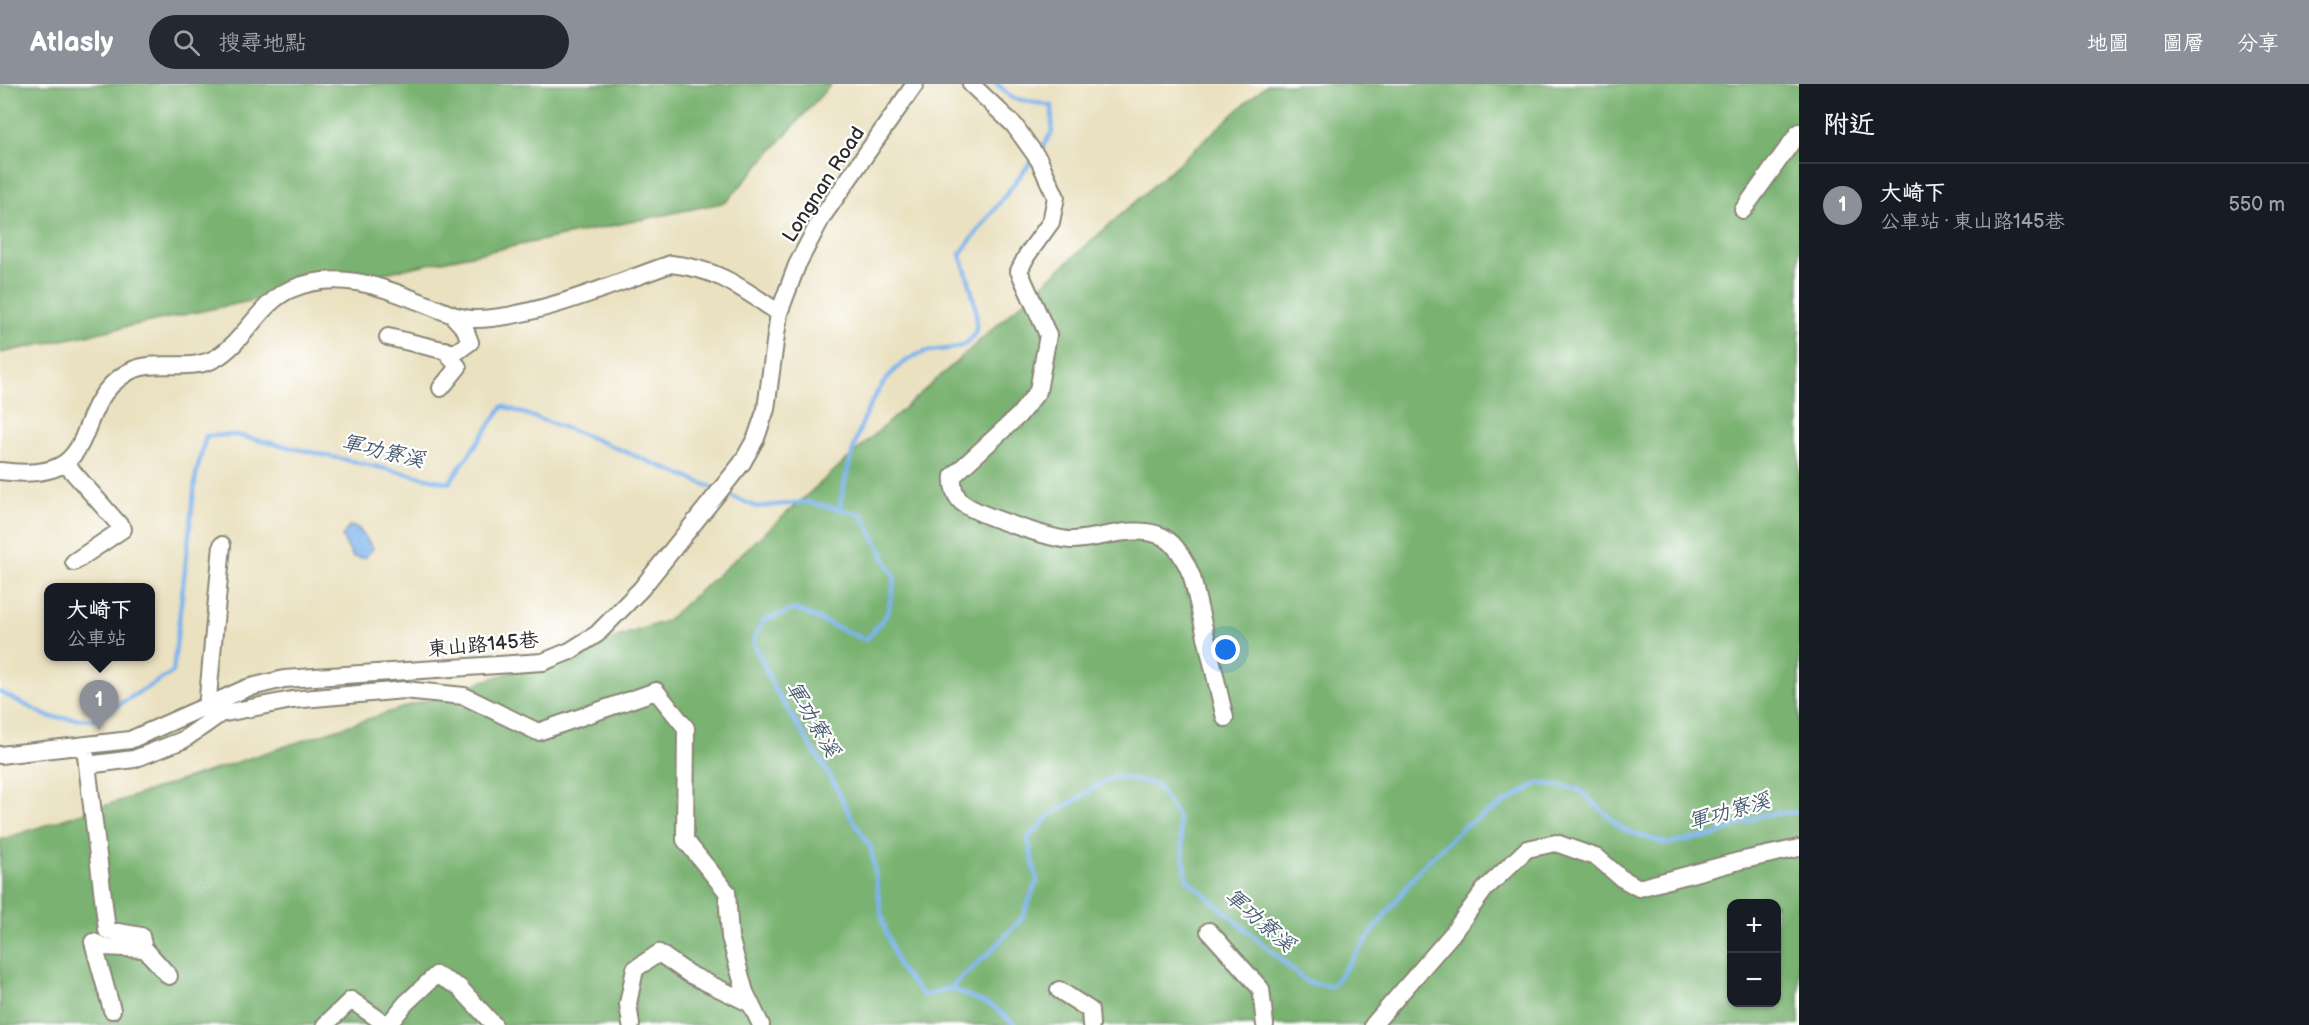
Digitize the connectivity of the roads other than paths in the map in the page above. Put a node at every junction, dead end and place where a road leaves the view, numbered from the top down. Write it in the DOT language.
graph roads {
  1 [pos="915,84"];
  2 [pos="972,84"];
  3 [pos="1799,132"];
  4 [pos="1743,210"];
  5 [pos="779,313"];
  6 [pos="451,314"];
  7 [pos="388,336"];
  8 [pos="445,350"];
  9 [pos="441,388"];
  10 [pos="65,463"];
  11 [pos="0,471"];
  12 [pos="222,545"];
  13 [pos="74,562"];
  14 [pos="207,708"];
  15 [pos="1225,718"];
  16 [pos="85,746"];
  17 [pos="0,755"];
  18 [pos="87,765"];
  19 [pos="1799,848"];
  20 [pos="1209,931"];
  21 [pos="143,947"];
  22 [pos="169,976"];
  23 [pos="1059,990"];
  24 [pos="751,1004"];
  25 [pos="112,1010"];
  26 [pos="325,1025"];
  27 [pos="387,1025"];
  28 [pos="494,1025"];
  29 [pos="631,1025"];
  30 [pos="761,1025"];
  31 [pos="1091,1025"];
  32 [pos="1265,1025"];
  33 [pos="1373,1025"];
  1 -- 5 [label="street, Longnan Road"];
  2 -- 15 [label="street"];
  3 -- 4 [label="street"];
  5 -- 6 [label="street"];
  5 -- 14 [label="street, 東山路145巷"];
  6 -- 8 [label="street"];
  6 -- 10 [label="street"];
  7 -- 8 [label="street"];
  8 -- 9 [label="street"];
  10 -- 11 [label="street"];
  10 -- 13 [label="street"];
  12 -- 14 [label="street"];
  14 -- 16 [label="street, 東山路145巷"];
  16 -- 17 [label="street, 東山路145巷"];
  16 -- 18 [label="street"];
  18 -- 21 [label="street"];
  18 -- 24 [label="street"];
  19 -- 33 [label="street"];
  20 -- 32 [label="street"];
  21 -- 22 [label="street"];
  21 -- 25 [label="street"];
  23 -- 31 [label="street"];
  24 -- 29 [label="street"];
  24 -- 30 [label="street"];
  26 -- 27 [label="street"];
  27 -- 28 [label="street"];
}
